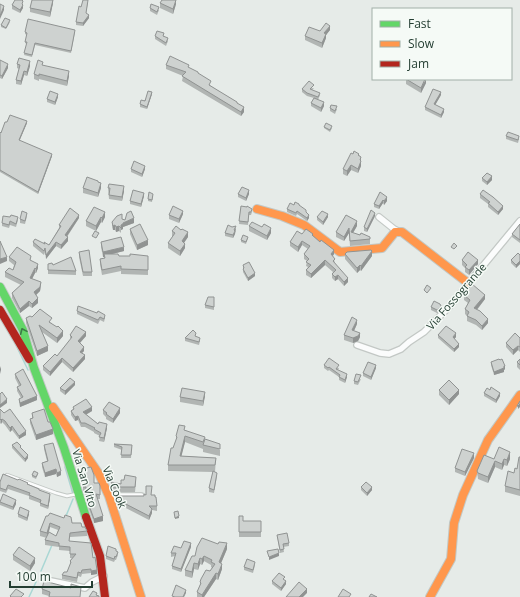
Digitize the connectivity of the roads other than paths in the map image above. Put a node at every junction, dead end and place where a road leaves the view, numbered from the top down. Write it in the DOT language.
graph roads {
  1 [pos="258,209"];
  2 [pos="379,217"];
  3 [pos="520,221"];
  4 [pos="398,231"];
  5 [pos="468,283"];
  6 [pos="0,287"];
  7 [pos="0,310"];
  8 [pos="357,345"];
  9 [pos="34,368"];
  10 [pos="520,395"];
  11 [pos="46,396"];
  12 [pos="7,475"];
  13 [pos="78,494"];
  14 [pos="109,496"];
  15 [pos="141,496"];
  16 [pos="104,576"];
  17 [pos="51,581"];
  18 [pos="105,597"];
  19 [pos="141,597"];
  20 [pos="430,597"];
  1 -- 4 [label="street"];
  2 -- 4 [label="street"];
  3 -- 5 [label="street, Via Fossogrande"];
  4 -- 5 [label="street"];
  5 -- 8 [label="street, Via Fossogrande"];
  9 -- 6 [label="street, Via San Vito, one-way"];
  7 -- 9 [label="street, Via San Vito"];
  9 -- 11 [label="street, Via San Vito"];
  10 -- 20 [label="street"];
  11 -- 13 [label="street, Via San Vito"];
  11 -- 14 [label="street, Via Cook"];
  12 -- 13 [label="lane"];
  13 -- 16 [label="street, Via San Vito"];
  14 -- 15 [label="street"];
  14 -- 19 [label="street, Via Cook"];
  16 -- 17 [label="street"];
  16 -- 18 [label="street, Via San Vito"];
}
